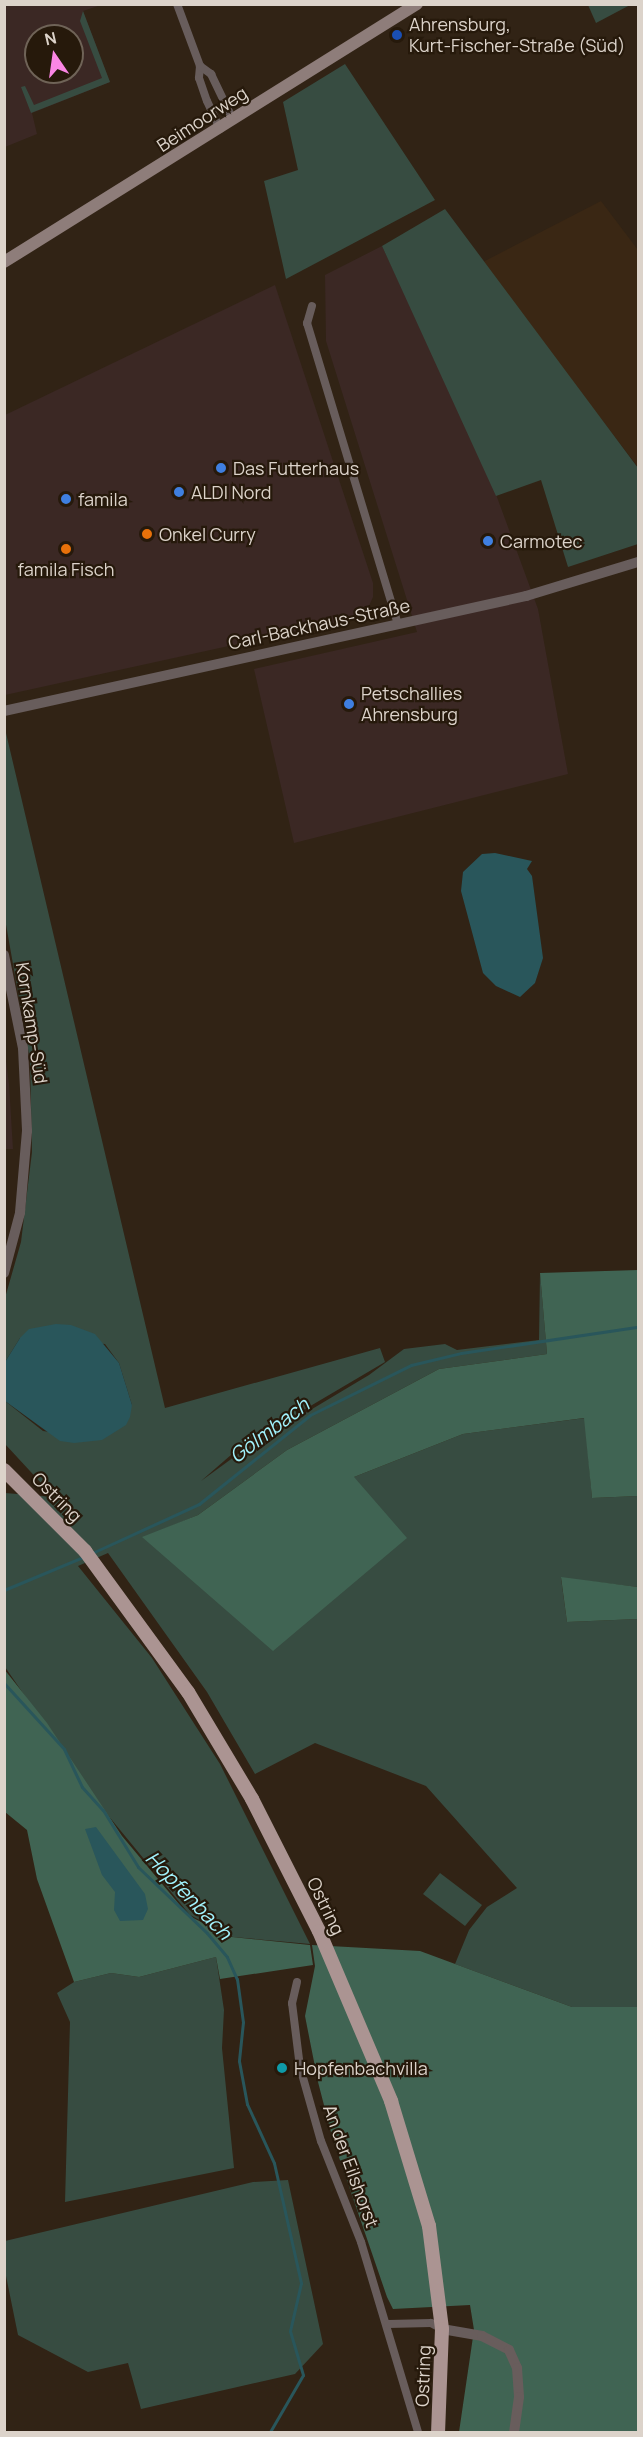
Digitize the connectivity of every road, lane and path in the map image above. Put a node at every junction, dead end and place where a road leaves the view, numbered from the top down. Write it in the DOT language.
graph roads {
  1 [pos="177,4"];
  2 [pos="417,4"];
  3 [pos="200,66"];
  4 [pos="233,120"];
  5 [pos="220,129"];
  6 [pos="4,262"];
  7 [pos="312,306"];
  8 [pos="639,562"];
  9 [pos="398,624"];
  10 [pos="4,711"];
  11 [pos="4,955"];
  12 [pos="4,1273"];
  13 [pos="4,1470"];
  14 [pos="297,1982"];
  15 [pos="387,2324"];
  16 [pos="442,2329"];
  17 [pos="418,2433"];
  18 [pos="438,2433"];
  19 [pos="514,2433"];
  1 -- 3 [label="street"];
  2 -- 4 [label="main road, Beimoorweg"];
  3 -- 4 [label="street"];
  3 -- 5 [label="street"];
  4 -- 5 [label="main road, Beimoorweg"];
  5 -- 6 [label="main road, Beimoorweg"];
  7 -- 9 [label="street"];
  8 -- 9 [label="street, Carl-Backhaus-Straße"];
  9 -- 10 [label="street, Carl-Backhaus-Straße"];
  11 -- 12 [label="street, Kornkamp-Süd"];
  13 -- 16 [label="main road, Ostring"];
  14 -- 15 [label="street, An der Eilshorst"];
  15 -- 16 [label="street"];
  15 -- 17 [label="street, An der Eilshorst"];
  16 -- 18 [label="main road, Ostring"];
  16 -- 19 [label="street"];
}
